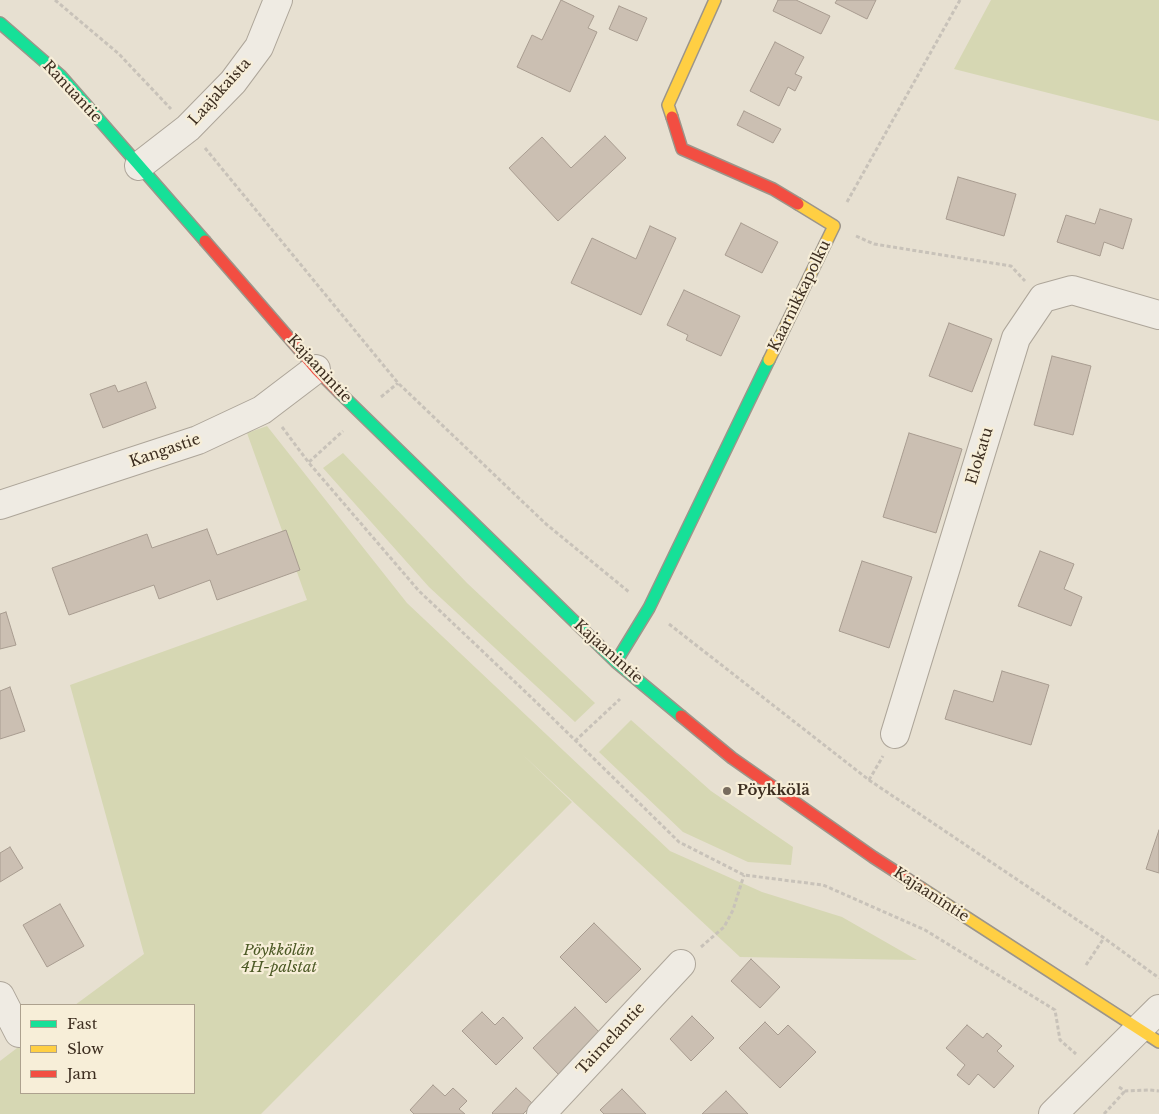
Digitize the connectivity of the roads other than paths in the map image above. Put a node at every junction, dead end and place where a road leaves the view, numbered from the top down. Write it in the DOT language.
graph roads {
  1 [pos="278,0"];
  2 [pos="715,0"];
  3 [pos="0,23"];
  4 [pos="139,166"];
  5 [pos="1159,315"];
  6 [pos="316,369"];
  7 [pos="0,505"];
  8 [pos="616,662"];
  9 [pos="895,734"];
  10 [pos="681,964"];
  11 [pos="0,996"];
  12 [pos="1159,1009"];
  13 [pos="19,1033"];
  14 [pos="1149,1035"];
  15 [pos="540,1114"];
  16 [pos="1053,1114"];
  1 -- 4 [label="street, Laajakaista"];
  2 -- 8 [label="main road, Kaarnikkapolku"];
  3 -- 4 [label="main road, Ranuantie"];
  4 -- 6 [label="main road, Kajaanintie"];
  5 -- 9 [label="street, Elokatu"];
  6 -- 7 [label="street, Kangastie"];
  6 -- 8 [label="main road, Kajaanintie"];
  8 -- 14 [label="main road, Kajaanintie"];
  10 -- 15 [label="street, Taimelantie"];
  11 -- 13 [label="street"];
  12 -- 14 [label="street"];
  14 -- 16 [label="street"];
}
